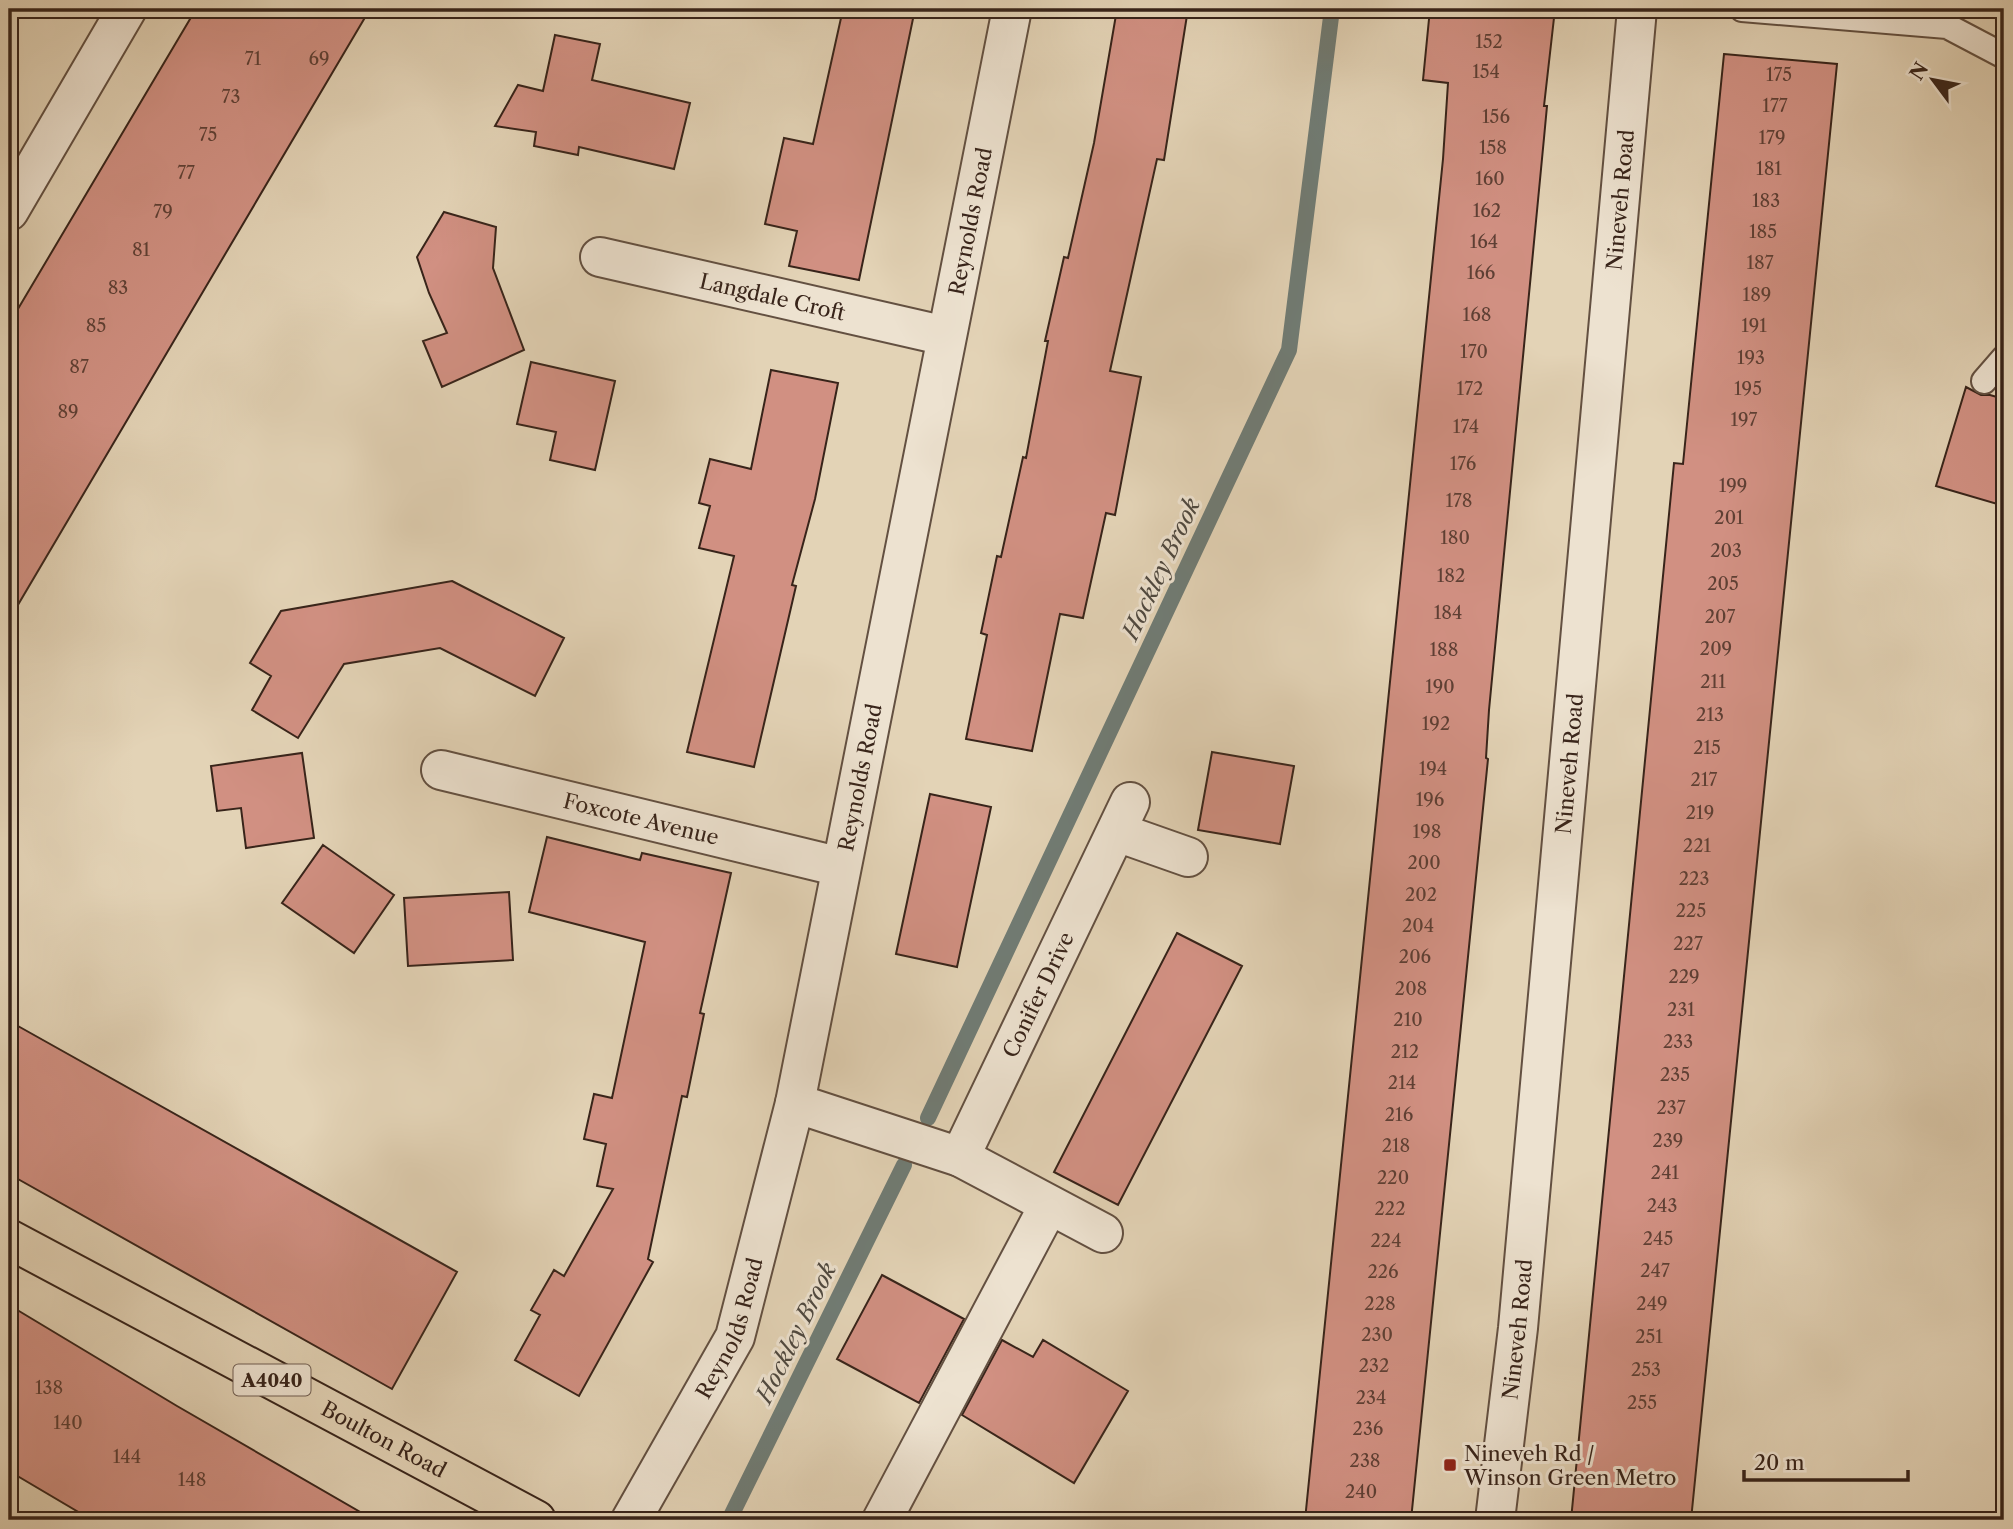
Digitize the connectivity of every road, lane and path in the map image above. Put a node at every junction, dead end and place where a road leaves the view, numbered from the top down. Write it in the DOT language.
graph roads {
  1 [pos="127,9"];
  2 [pos="1012,9"];
  3 [pos="1637,9"];
  4 [pos="1742,9"];
  5 [pos="2004,56"];
  6 [pos="9,211"];
  7 [pos="600,257"];
  8 [pos="946,336"];
  9 [pos="2004,358"];
  10 [pos="1984,381"];
  11 [pos="441,770"];
  12 [pos="1188,857"];
  13 [pos="841,867"];
  14 [pos="795,1102"];
  15 [pos="960,1157"];
  16 [pos="1049,1205"];
  17 [pos="1103,1233"];
  18 [pos="9,1239"];
  19 [pos="536,1520"];
  20 [pos="631,1520"];
  21 [pos="881,1520"];
  22 [pos="1495,1520"];
  1 -- 6 [label="street"];
  2 -- 8 [label="street, Reynolds Road"];
  3 -- 22 [label="street, Nineveh Road"];
  4 -- 5 [label="lane"];
  7 -- 8 [label="street, Langdale Croft"];
  8 -- 13 [label="street, Reynolds Road"];
  9 -- 10 [label="lane"];
  11 -- 13 [label="street, Foxcote Avenue"];
  12 -- 15 [label="street, Conifer Drive"];
  13 -- 14 [label="street, Reynolds Road"];
  14 -- 15 [label="street"];
  14 -- 20 [label="street, Reynolds Road"];
  15 -- 16 [label="street"];
  16 -- 17 [label="street"];
  16 -- 21 [label="street"];
  18 -- 19 [label="main road, Boulton Road / A4040"];
}
